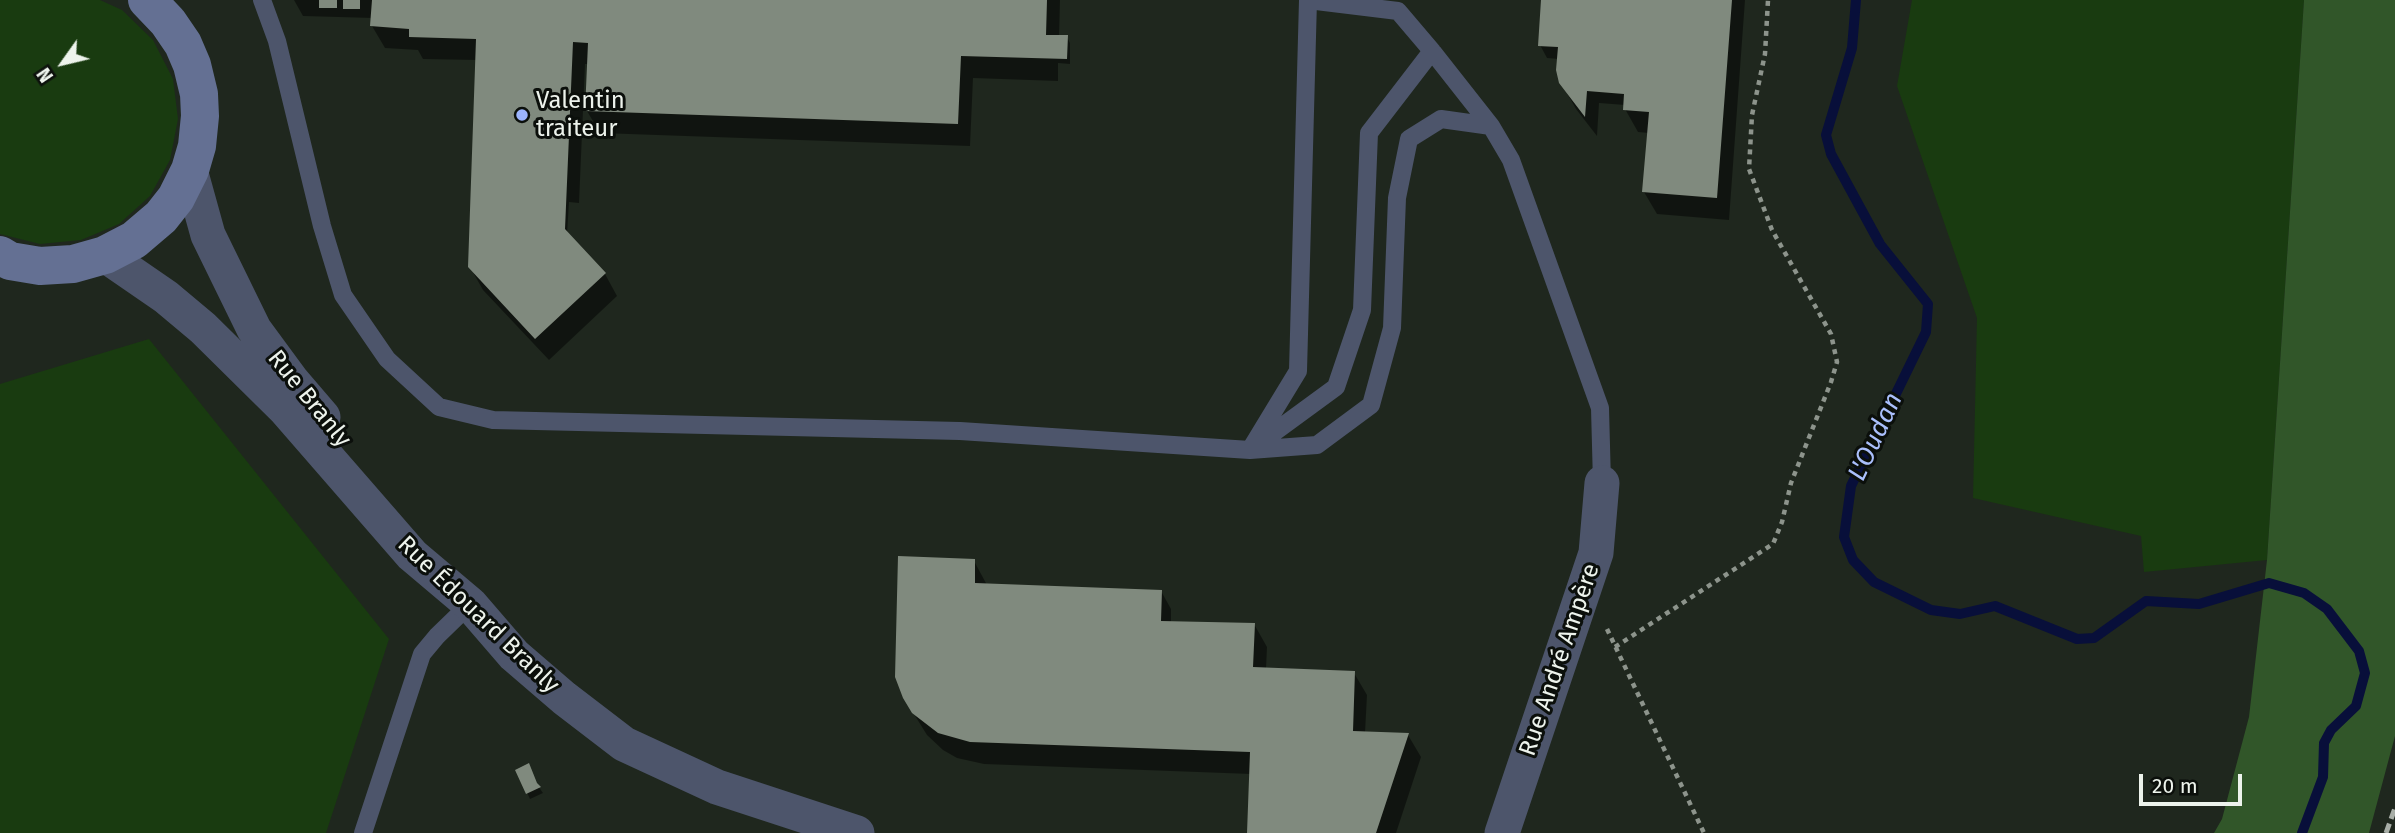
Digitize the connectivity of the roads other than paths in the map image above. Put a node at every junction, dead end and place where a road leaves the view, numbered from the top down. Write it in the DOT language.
graph roads {
  1 [pos="148,0"];
  2 [pos="262,0"];
  3 [pos="1432,51"];
  4 [pos="1491,126"];
  5 [pos="190,170"];
  6 [pos="0,256"];
  7 [pos="105,256"];
  8 [pos="1250,450"];
  9 [pos="1602,483"];
  10 [pos="470,604"];
  11 [pos="803,824"];
  12 [pos="363,833"];
  13 [pos="857,833"];
  14 [pos="1502,833"];
  1 -- 5 [label="main road"];
  2 -- 8 [label="lane"];
  3 -- 4 [label="lane"];
  3 -- 8 [label="lane"];
  3 -- 8 [label="lane"];
  4 -- 8 [label="lane"];
  4 -- 9 [label="lane"];
  5 -- 7 [label="main road"];
  5 -- 10 [label="street, Rue Branly"];
  6 -- 7 [label="main road"];
  7 -- 10 [label="street, Rue Édouard Branly"];
  9 -- 14 [label="street, Rue André Ampère"];
  10 -- 11 [label="street, Rue Édouard Branly"];
  10 -- 12 [label="lane"];
  11 -- 13 [label="street, Rue Édouard Branly"];
}
